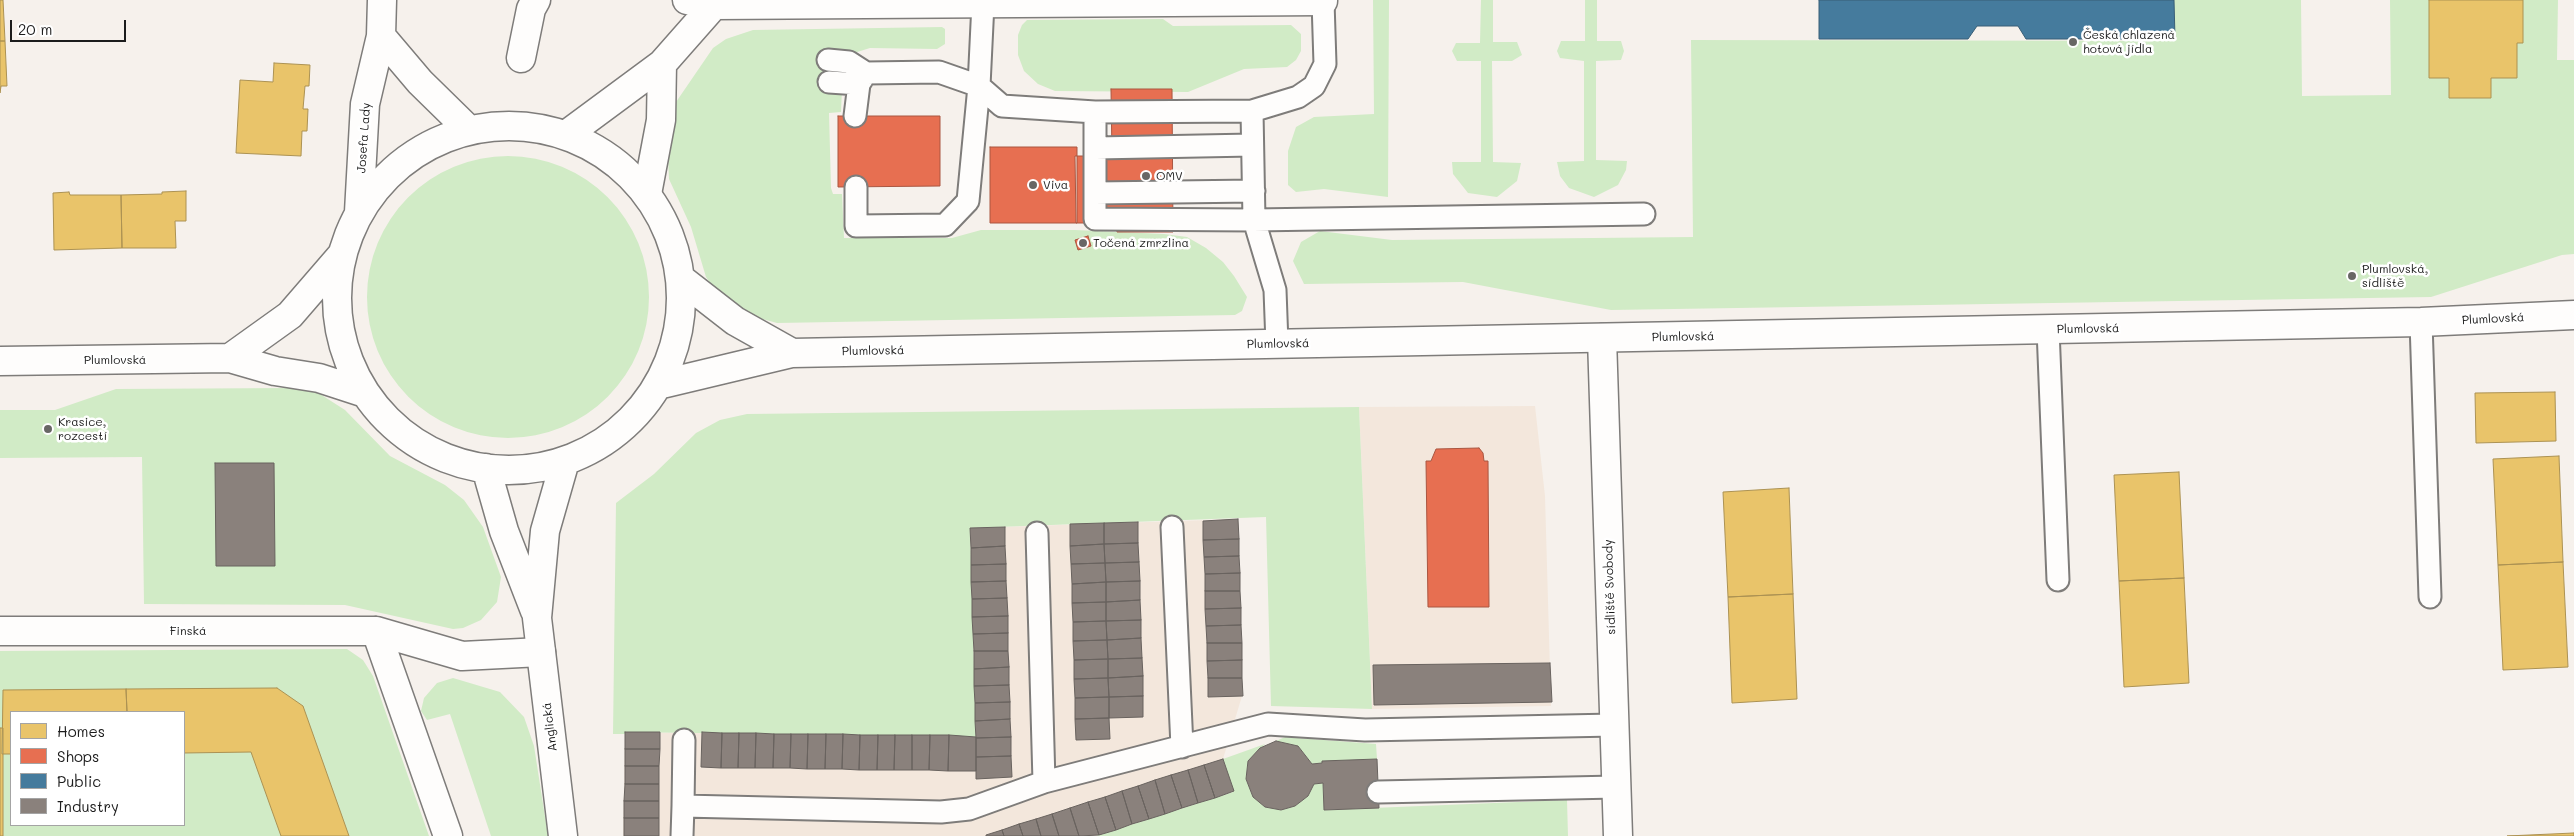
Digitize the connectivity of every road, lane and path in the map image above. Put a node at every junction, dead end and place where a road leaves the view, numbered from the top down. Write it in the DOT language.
graph roads {
  1 [pos="382,0"];
  2 [pos="536,0"];
  3 [pos="1323,1"];
  4 [pos="700,3"];
  5 [pos="983,3"];
  6 [pos="381,36"];
  7 [pos="521,58"];
  8 [pos="828,60"];
  9 [pos="662,64"];
  10 [pos="862,78"];
  11 [pos="829,82"];
  12 [pos="979,86"];
  13 [pos="1252,111"];
  14 [pos="1095,112"];
  15 [pos="855,116"];
  16 [pos="469,130"];
  17 [pos="566,135"];
  18 [pos="1252,145"];
  19 [pos="1096,148"];
  20 [pos="856,186"];
  21 [pos="1254,191"];
  22 [pos="1095,193"];
  23 [pos="647,194"];
  24 [pos="359,212"];
  25 [pos="1644,214"];
  26 [pos="1254,220"];
  27 [pos="342,255"];
  28 [pos="681,279"];
  29 [pos="2574,315"];
  30 [pos="2421,322"];
  31 [pos="2048,329"];
  32 [pos="1602,338"];
  33 [pos="1277,344"];
  34 [pos="792,353"];
  35 [pos="230,358"];
  36 [pos="0,361"];
  37 [pos="658,385"];
  38 [pos="365,393"];
  39 [pos="565,461"];
  40 [pos="486,468"];
  41 [pos="1172,527"];
  42 [pos="1037,533"];
  43 [pos="2058,580"];
  44 [pos="2430,597"];
  45 [pos="538,618"];
  46 [pos="0,631"];
  47 [pos="376,631"];
  48 [pos="541,652"];
  49 [pos="1614,724"];
  50 [pos="684,740"];
  51 [pos="1182,747"];
  52 [pos="1044,782"];
  53 [pos="1616,787"];
  54 [pos="1378,792"];
  55 [pos="682,806"];
  56 [pos="448,836"];
  57 [pos="562,836"];
  58 [pos="682,836"];
  59 [pos="1618,836"];
  1 -- 6 [label="main road, Josefa Lady"];
  2 -- 7 [label="main road"];
  3 -- 5 [label="main road"];
  3 -- 13 [label="lane"];
  4 -- 5 [label="main road"];
  4 -- 9 [label="main road"];
  5 -- 12 [label="lane"];
  6 -- 16 [label="main road"];
  6 -- 24 [label="main road, Josefa Lady"];
  8 -- 10 [label="lane"];
  9 -- 17 [label="main road"];
  9 -- 23 [label="main road"];
  10 -- 11 [label="lane"];
  10 -- 12 [label="lane"];
  10 -- 15 [label="lane"];
  12 -- 14 [label="lane"];
  12 -- 20 [label="lane"];
  13 -- 14 [label="lane"];
  13 -- 18 [label="lane"];
  14 -- 19 [label="lane"];
  16 -- 17 [label="main road"];
  16 -- 24 [label="main road"];
  17 -- 23 [label="main road"];
  18 -- 19 [label="lane"];
  18 -- 21 [label="lane"];
  19 -- 22 [label="lane"];
  21 -- 22 [label="lane"];
  21 -- 26 [label="lane"];
  22 -- 26 [label="lane"];
  23 -- 28 [label="main road"];
  24 -- 27 [label="main road"];
  25 -- 26 [label="lane"];
  26 -- 33 [label="lane"];
  27 -- 35 [label="main road"];
  27 -- 38 [label="main road"];
  28 -- 34 [label="main road"];
  28 -- 37 [label="main road"];
  29 -- 30 [label="main road, Plumlovská"];
  30 -- 31 [label="main road, Plumlovská"];
  30 -- 44 [label="lane"];
  31 -- 32 [label="main road, Plumlovská"];
  31 -- 43 [label="lane"];
  32 -- 33 [label="main road, Plumlovská"];
  32 -- 49 [label="main road, sídliště Svobody"];
  33 -- 34 [label="main road, Plumlovská"];
  34 -- 37 [label="main road, Plumlovská"];
  35 -- 36 [label="main road, Plumlovská"];
  35 -- 38 [label="main road, Plumlovská"];
  37 -- 39 [label="main road"];
  38 -- 40 [label="main road"];
  39 -- 40 [label="main road"];
  39 -- 45 [label="main road"];
  40 -- 45 [label="main road"];
  41 -- 51 [label="lane"];
  42 -- 52 [label="lane"];
  45 -- 48 [label="main road, Anglická"];
  46 -- 47 [label="main road, Finská"];
  47 -- 48 [label="main road, Finská"];
  47 -- 56 [label="main road"];
  48 -- 57 [label="main road, Anglická"];
  49 -- 51 [label="lane"];
  49 -- 53 [label="main road, sídliště Svobody"];
  50 -- 55 [label="lane"];
  51 -- 52 [label="lane"];
  52 -- 55 [label="lane"];
  53 -- 54 [label="lane"];
  53 -- 59 [label="main road, sídliště Svobody"];
  55 -- 58 [label="lane"];
}
